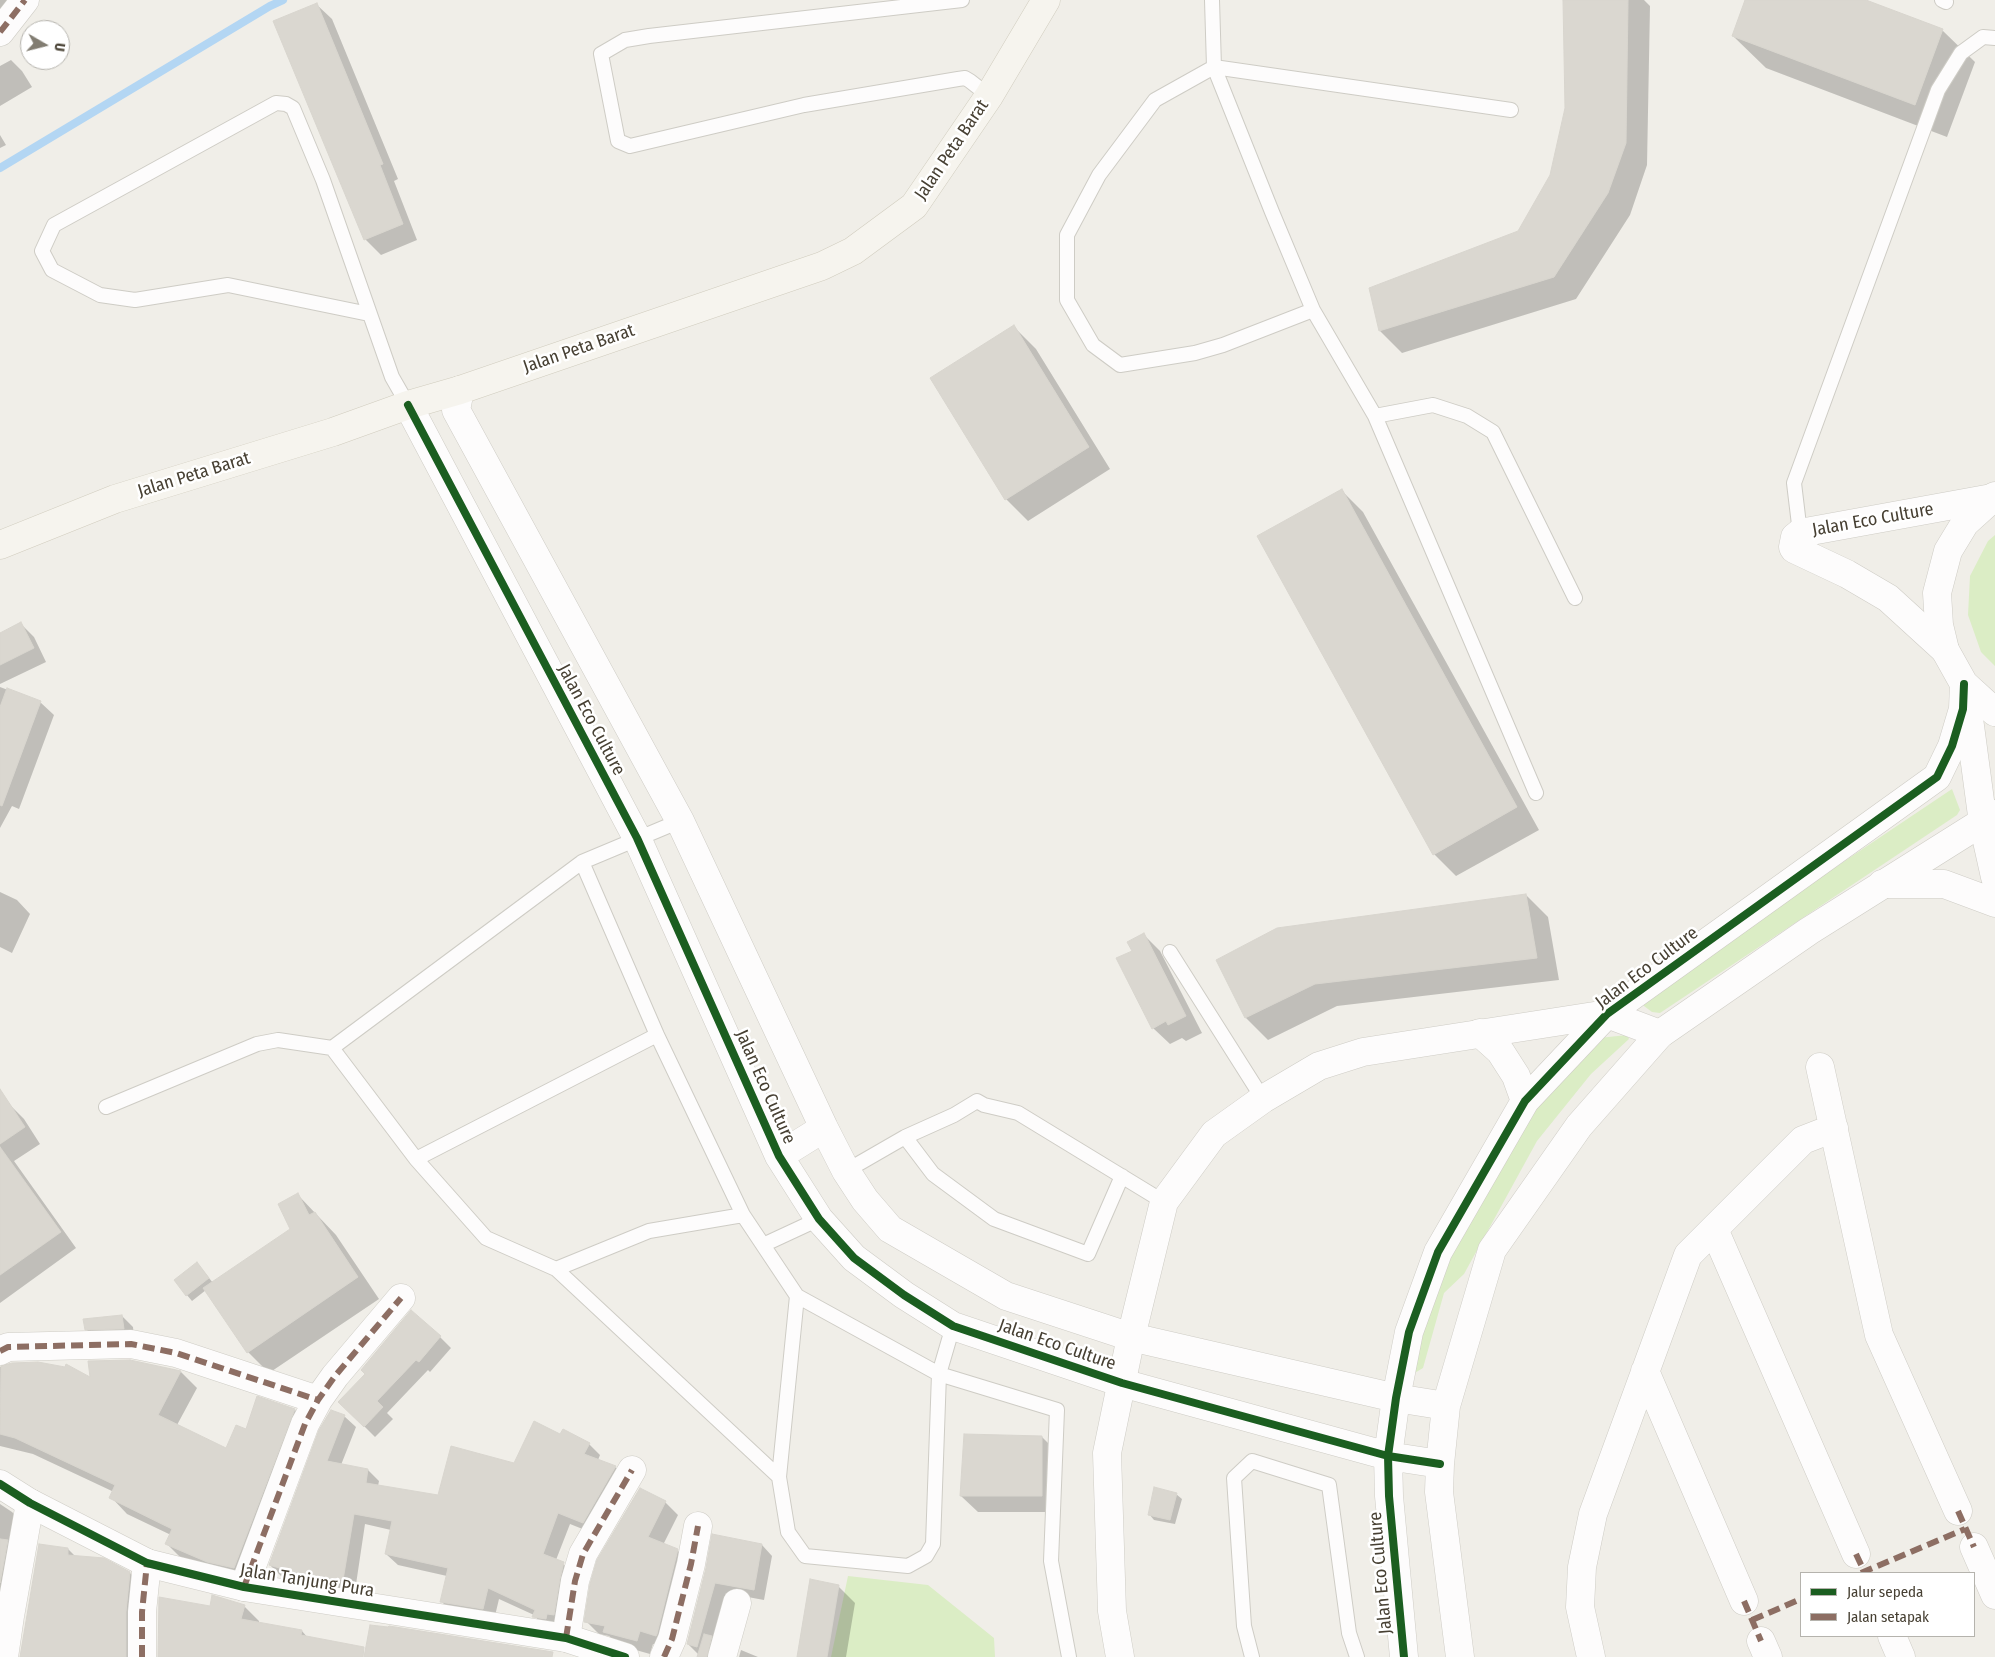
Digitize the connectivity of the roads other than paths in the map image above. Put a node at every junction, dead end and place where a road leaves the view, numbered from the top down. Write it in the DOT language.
graph roads {
  1 [pos="24,0"];
  2 [pos="962,0"];
  3 [pos="1046,0"];
  4 [pos="1212,0"];
  5 [pos="0,32"];
  6 [pos="1995,38"];
  7 [pos="1214,67"];
  8 [pos="989,96"];
  9 [pos="1511,110"];
  10 [pos="1313,310"];
  11 [pos="369,314"];
  12 [pos="460,390"];
  13 [pos="408,405"];
  14 [pos="1375,416"];
  15 [pos="1994,496"];
  16 [pos="1800,534"];
  17 [pos="0,545"];
  18 [pos="1575,598"];
  19 [pos="1945,650"];
  20 [pos="1964,684"];
  21 [pos="1995,712"];
  22 [pos="1536,793"];
  23 [pos="1989,818"];
  24 [pos="680,820"];
  25 [pos="637,838"];
  26 [pos="582,862"];
  27 [pos="1995,877"];
  28 [pos="1882,884"];
  29 [pos="1995,903"];
  30 [pos="1170,952"];
  31 [pos="1607,1014"];
  32 [pos="1480,1033"];
  33 [pos="1660,1034"];
  34 [pos="657,1035"];
  35 [pos="332,1048"];
  36 [pos="1820,1067"];
  37 [pos="1263,1100"];
  38 [pos="1525,1101"];
  39 [pos="106,1107"];
  40 [pos="824,1128"];
  41 [pos="1834,1128"];
  42 [pos="905,1137"];
  43 [pos="780,1156"];
  44 [pos="416,1159"];
  45 [pos="846,1171"];
  46 [pos="1122,1176"];
  47 [pos="1164,1202"];
  48 [pos="743,1215"];
  49 [pos="819,1219"];
  50 [pos="1714,1228"];
  51 [pos="763,1245"];
  52 [pos="556,1268"];
  53 [pos="797,1296"];
  54 [pos="402,1298"];
  55 [pos="953,1326"];
  56 [pos="1131,1337"];
  57 [pos="0,1351"];
  58 [pos="1645,1372"];
  59 [pos="939,1374"];
  60 [pos="1122,1383"];
  61 [pos="1396,1398"];
  62 [pos="318,1400"];
  63 [pos="1446,1406"];
  64 [pos="1388,1456"];
  65 [pos="1440,1464"];
  66 [pos="632,1470"];
  67 [pos="779,1477"];
  68 [pos="0,1484"];
  69 [pos="30,1503"];
  70 [pos="1958,1511"];
  71 [pos="698,1526"];
  72 [pos="1974,1547"];
  73 [pos="1856,1554"];
  74 [pos="147,1563"];
  75 [pos="244,1587"];
  76 [pos="1995,1595"];
  77 [pos="1744,1601"];
  78 [pos="737,1603"];
  79 [pos="1892,1637"];
  80 [pos="566,1638"];
  81 [pos="3,1646"];
  82 [pos="142,1657"];
  83 [pos="625,1657"];
  84 [pos="664,1657"];
  85 [pos="722,1657"];
  86 [pos="1069,1657"];
  87 [pos="1120,1657"];
  88 [pos="1252,1657"];
  89 [pos="1357,1657"];
  90 [pos="1404,1657"];
  91 [pos="1460,1657"];
  92 [pos="1591,1657"];
  93 [pos="1901,1657"];
  1 -- 5 [label="street"];
  2 -- 8 [label="lane"];
  3 -- 8 [label="main road, Jalan Peta Barat"];
  4 -- 7 [label="lane"];
  6 -- 16 [label="lane"];
  7 -- 9 [label="lane"];
  7 -- 10 [label="lane"];
  7 -- 10 [label="lane"];
  8 -- 12 [label="main road, Jalan Peta Barat"];
  10 -- 14 [label="lane"];
  11 -- 11 [label="lane"];
  11 -- 13 [label="lane"];
  12 -- 13 [label="main road, Jalan Peta Barat"];
  12 -- 24 [label="street, Jalan Eco Culture"];
  13 -- 17 [label="main road, Jalan Peta Barat"];
  13 -- 25 [label="street, Jalan Eco Culture"];
  14 -- 18 [label="lane"];
  14 -- 22 [label="lane"];
  15 -- 16 [label="street, Jalan Eco Culture"];
  15 -- 19 [label="street"];
  16 -- 19 [label="street, Jalan Eco Culture"];
  19 -- 20 [label="street"];
  20 -- 21 [label="street"];
  20 -- 23 [label="street"];
  20 -- 31 [label="street, Jalan Eco Culture"];
  23 -- 27 [label="street"];
  23 -- 28 [label="street"];
  24 -- 25 [label="lane"];
  24 -- 40 [label="street, Jalan Eco Culture"];
  25 -- 26 [label="lane"];
  25 -- 43 [label="street, Jalan Eco Culture"];
  26 -- 34 [label="lane"];
  26 -- 35 [label="lane"];
  28 -- 29 [label="street"];
  28 -- 33 [label="street"];
  30 -- 37 [label="lane"];
  31 -- 32 [label="street, Jalan Eco Culture"];
  31 -- 33 [label="street, Jalan Eco Culture"];
  31 -- 38 [label="street, Jalan Eco Culture"];
  32 -- 37 [label="street, Jalan Eco Culture"];
  32 -- 38 [label="street"];
  33 -- 63 [label="street"];
  34 -- 44 [label="lane"];
  34 -- 48 [label="lane"];
  35 -- 39 [label="lane"];
  35 -- 44 [label="lane"];
  36 -- 41 [label="street"];
  37 -- 47 [label="street, Jalan Eco Culture"];
  38 -- 61 [label="street, Jalan Eco Culture"];
  40 -- 43 [label="street"];
  40 -- 45 [label="street, Jalan Eco Culture"];
  41 -- 50 [label="street"];
  41 -- 70 [label="street"];
  42 -- 45 [label="lane"];
  42 -- 46 [label="lane"];
  42 -- 46 [label="lane"];
  43 -- 49 [label="street, Jalan Eco Culture"];
  44 -- 52 [label="lane"];
  45 -- 56 [label="street, Jalan Eco Culture"];
  46 -- 47 [label="lane"];
  47 -- 56 [label="street, Jalan Eco Culture"];
  48 -- 51 [label="lane"];
  48 -- 52 [label="lane"];
  49 -- 51 [label="lane"];
  49 -- 55 [label="street, Jalan Eco Culture"];
  50 -- 58 [label="street"];
  50 -- 73 [label="street"];
  51 -- 53 [label="lane"];
  52 -- 67 [label="lane"];
  53 -- 59 [label="lane"];
  53 -- 67 [label="lane"];
  54 -- 62 [label="street"];
  55 -- 59 [label="lane"];
  55 -- 60 [label="street, Jalan Eco Culture"];
  56 -- 60 [label="street, Jalan Eco Culture"];
  56 -- 61 [label="street, Jalan Eco Culture"];
  57 -- 62 [label="street"];
  58 -- 77 [label="street"];
  58 -- 92 [label="street"];
  59 -- 67 [label="lane"];
  59 -- 86 [label="lane"];
  60 -- 64 [label="street, Jalan Eco Culture"];
  60 -- 87 [label="street, Jalan Eco Culture"];
  61 -- 63 [label="street, Jalan Eco Culture"];
  61 -- 64 [label="street, Jalan Eco Culture"];
  62 -- 75 [label="street"];
  63 -- 65 [label="street"];
  64 -- 65 [label="street, Jalan Eco Culture"];
  64 -- 90 [label="street, Jalan Eco Culture"];
  65 -- 91 [label="street"];
  66 -- 80 [label="street"];
  68 -- 69 [label="street, Jalan Tanjung Pura"];
  69 -- 74 [label="street, Jalan Tanjung Pura"];
  69 -- 81 [label="street"];
  71 -- 84 [label="street"];
  72 -- 76 [label="street"];
  74 -- 75 [label="street, Jalan Tanjung Pura"];
  74 -- 82 [label="street"];
  75 -- 80 [label="street, Jalan Tanjung Pura"];
  78 -- 85 [label="street"];
  79 -- 93 [label="street"];
  80 -- 83 [label="street, Jalan Tanjung Pura"];
  88 -- 89 [label="lane"];
}
